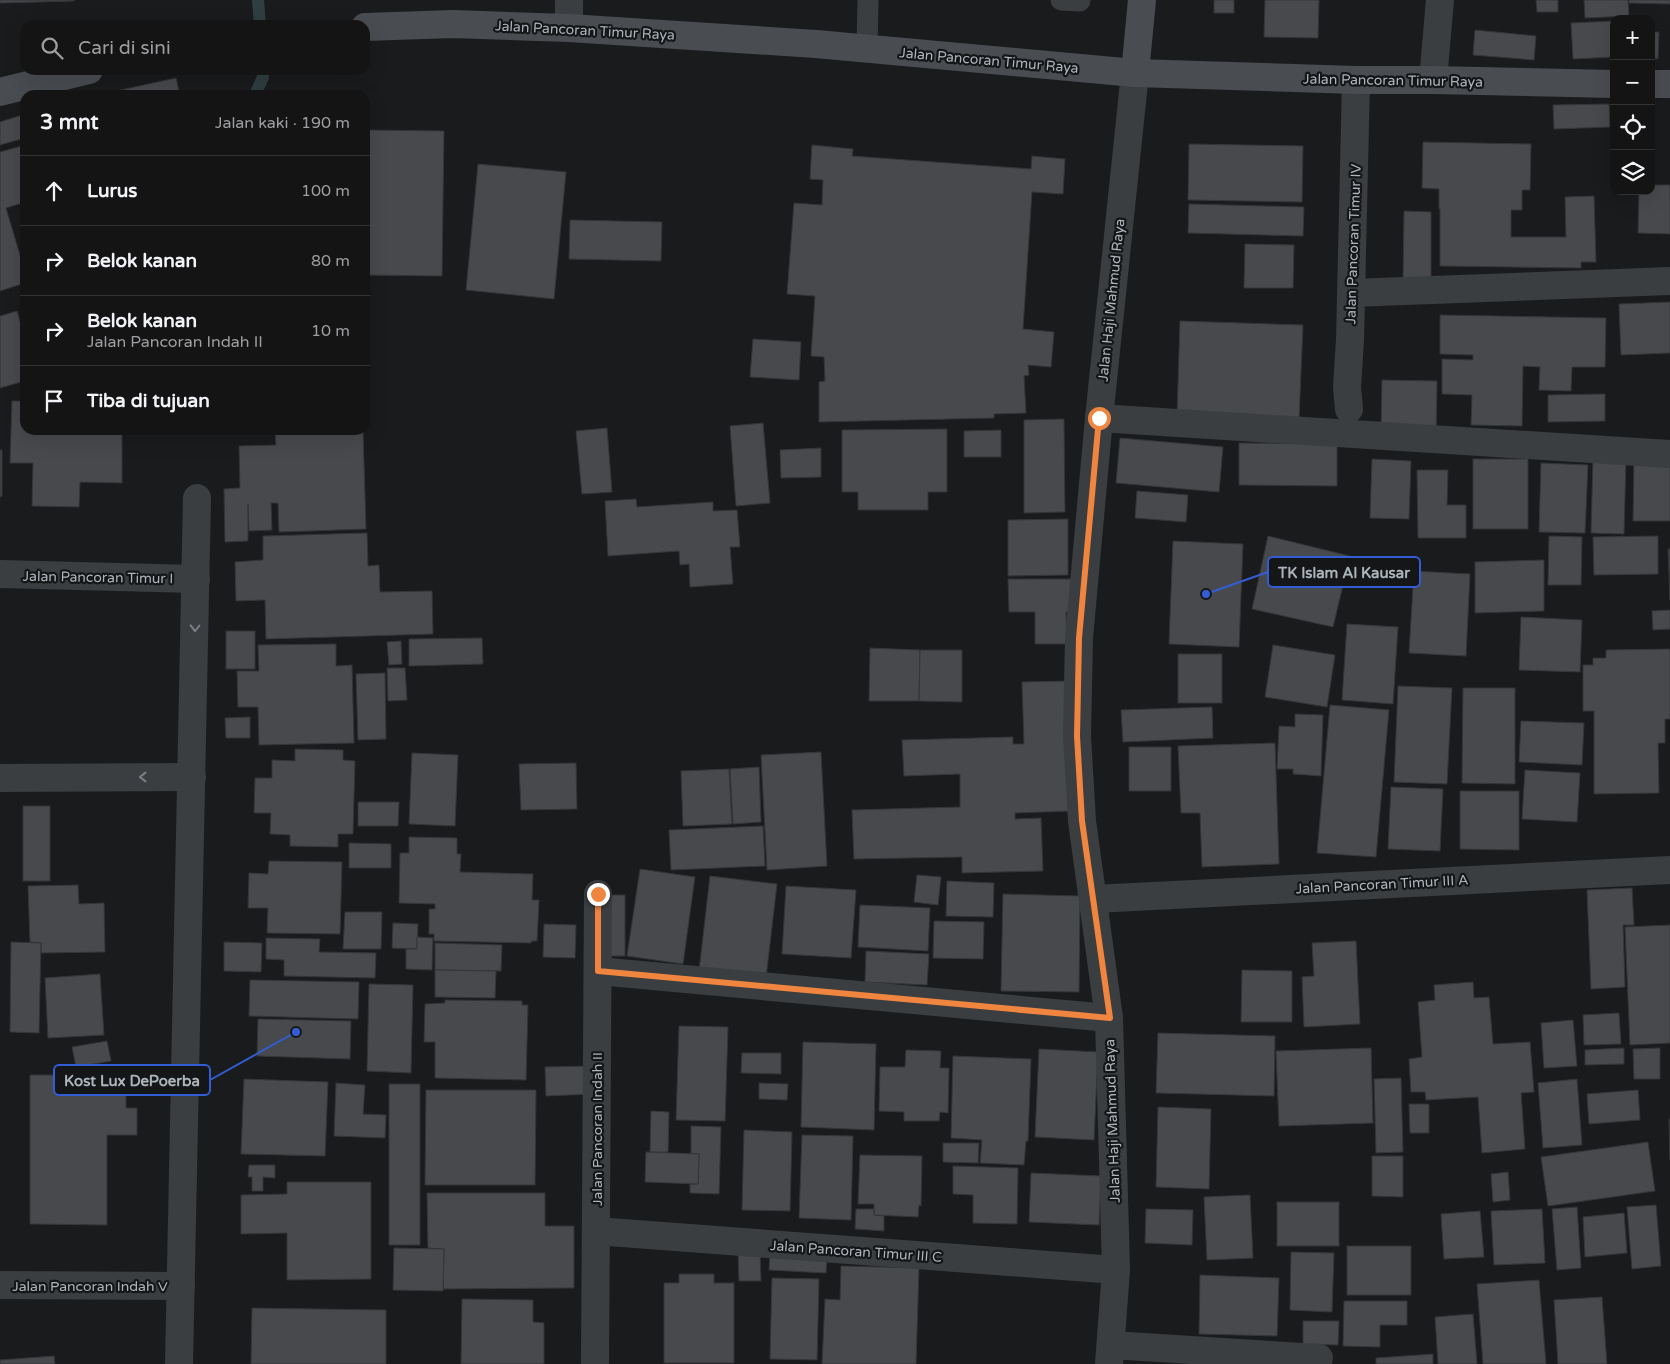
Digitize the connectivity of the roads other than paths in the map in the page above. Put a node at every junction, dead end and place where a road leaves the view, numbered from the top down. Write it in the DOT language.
graph roads {
  1 [pos="569,0"];
  2 [pos="868,0"];
  3 [pos="1142,0"];
  4 [pos="1440,0"];
  5 [pos="370,27"];
  6 [pos="569,28"];
  7 [pos="867,48"];
  8 [pos="1135,73"];
  9 [pos="69,75"];
  10 [pos="1356,80"];
  11 [pos="1434,80"];
  12 [pos="1610,84"];
  13 [pos="1655,84"];
  14 [pos="1670,84"];
  15 [pos="0,92"];
  16 [pos="1670,281"];
  17 [pos="1351,293"];
  18 [pos="1349,408"];
  19 [pos="1099,418"];
  20 [pos="1670,454"];
  21 [pos="197,498"];
  22 [pos="0,574"];
  23 [pos="196,579"];
  24 [pos="192,777"];
  25 [pos="0,778"];
  26 [pos="1670,870"];
  27 [pos="598,894"];
  28 [pos="1094,899"];
  29 [pos="598,971"];
  30 [pos="1110,1018"];
  31 [pos="596,1231"];
  32 [pos="1116,1270"];
  33 [pos="0,1285"];
  34 [pos="181,1286"];
  35 [pos="1110,1355"];
  36 [pos="1319,1358"];
  37 [pos="179,1364"];
  38 [pos="595,1364"];
  1 -- 6 [label="street"];
  2 -- 7 [label="lane"];
  3 -- 8 [label="street"];
  4 -- 11 [label="street"];
  5 -- 6 [label="street, Jalan Pancoran Timur Raya"];
  6 -- 7 [label="street, Jalan Pancoran Timur Raya"];
  7 -- 8 [label="street, Jalan Pancoran Timur Raya"];
  8 -- 10 [label="street, Jalan Pancoran Timur Raya"];
  8 -- 19 [label="street, Jalan Haji Mahmud Raya"];
  9 -- 15 [label="street"];
  10 -- 11 [label="street, Jalan Pancoran Timur Raya"];
  10 -- 17 [label="street, Jalan Pancoran Timur IV"];
  11 -- 12 [label="street, Jalan Pancoran Timur Raya"];
  13 -- 14 [label="street"];
  16 -- 17 [label="street"];
  17 -- 18 [label="street, Jalan Pancoran Timur IV"];
  19 -- 20 [label="street"];
  19 -- 28 [label="street, Jalan Haji Mahmud Raya"];
  21 -- 23 [label="street"];
  22 -- 23 [label="street, Jalan Pancoran Timur I"];
  23 -- 24 [label="street, one-way"];
  24 -- 25 [label="street, one-way"];
  24 -- 34 [label="street"];
  26 -- 28 [label="street, Jalan Pancoran Timur III A"];
  27 -- 29 [label="street, Jalan Pancoran Indah II"];
  28 -- 30 [label="street, Jalan Haji Mahmud Raya"];
  29 -- 30 [label="street"];
  29 -- 31 [label="street, Jalan Pancoran Indah II"];
  30 -- 32 [label="street, Jalan Haji Mahmud Raya"];
  31 -- 32 [label="street, Jalan Pancoran Timur III C"];
  31 -- 38 [label="street, Jalan Pancoran Indah II"];
  32 -- 35 [label="street, Jalan Haji Mahmud Raya"];
  33 -- 34 [label="street, Jalan Pancoran Indah V"];
  34 -- 37 [label="street"];
  35 -- 36 [label="street"];
}
